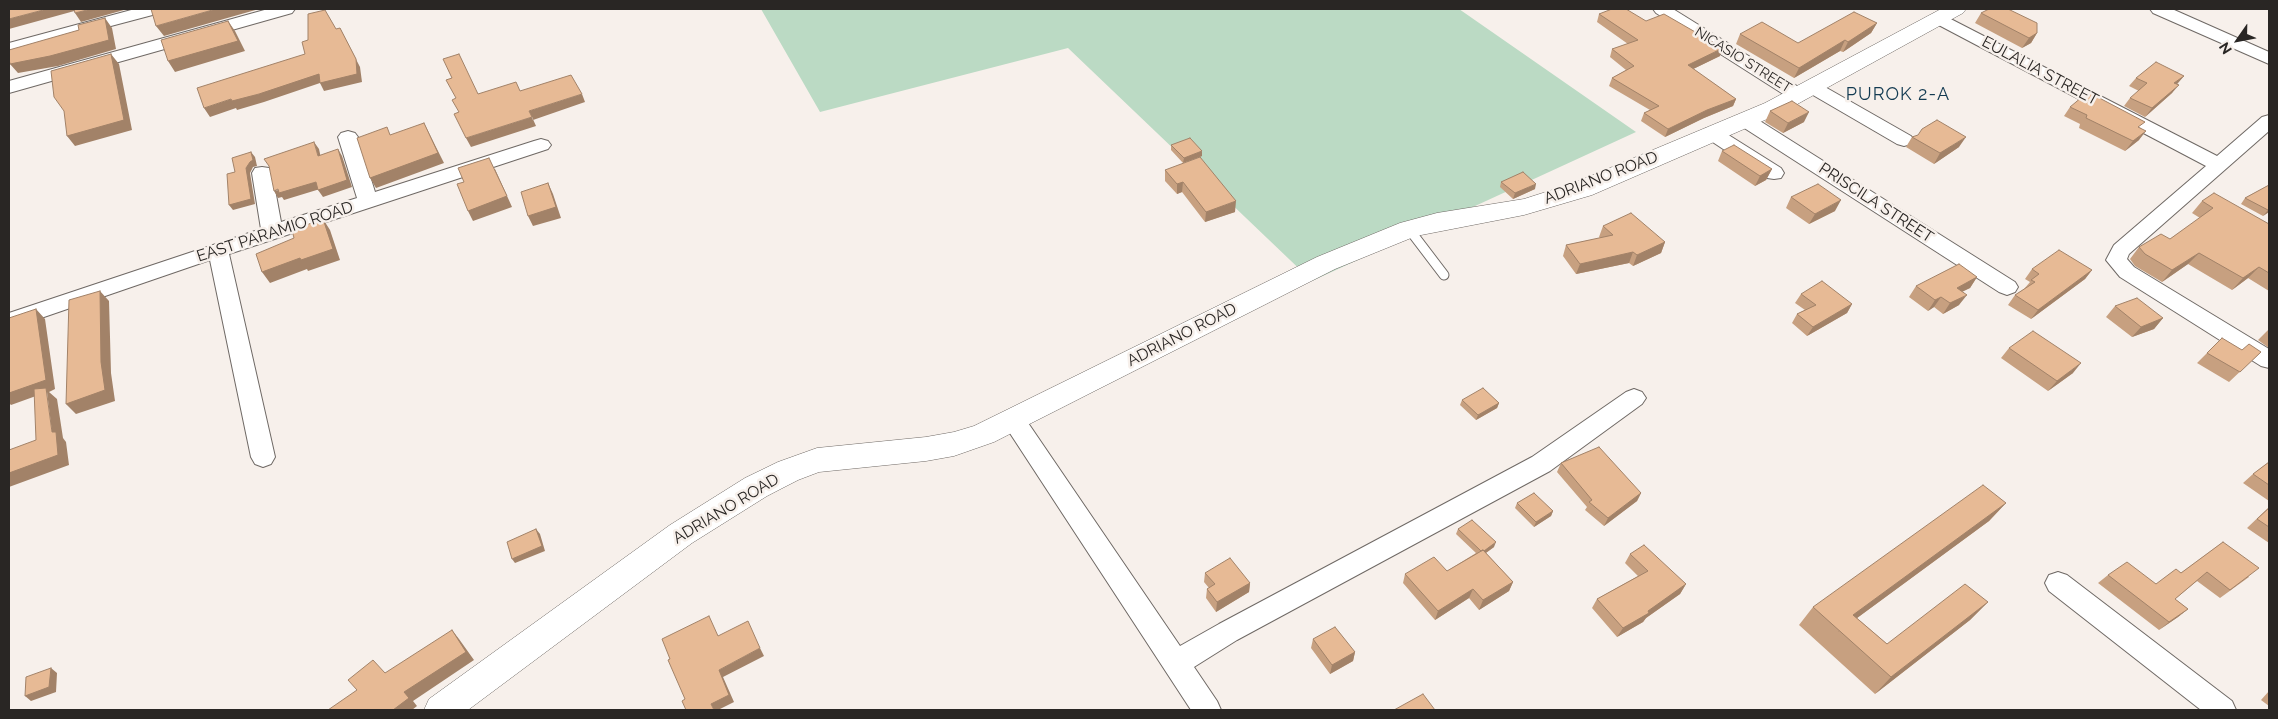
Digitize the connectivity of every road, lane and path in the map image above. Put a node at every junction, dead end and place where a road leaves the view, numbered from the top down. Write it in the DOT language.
graph roads {
  1 [pos="286,9"];
  2 [pos="1662,9"];
  3 [pos="2159,9"];
  4 [pos="144,10"];
  5 [pos="1948,13"];
  6 [pos="9,48"];
  7 [pos="2269,59"];
  8 [pos="9,87"];
  9 [pos="1805,91"];
  10 [pos="1745,120"];
  11 [pos="2269,121"];
  12 [pos="1712,133"];
  13 [pos="348,137"];
  14 [pos="1904,140"];
  15 [pos="541,145"];
  16 [pos="2220,165"];
  17 [pos="1774,173"];
  18 [pos="262,174"];
  19 [pos="368,201"];
  20 [pos="1408,229"];
  21 [pos="272,232"];
  22 [pos="218,250"];
  23 [pos="1444,275"];
  24 [pos="2007,287"];
  25 [pos="9,321"];
  26 [pos="2269,360"];
  27 [pos="1634,398"];
  28 [pos="1014,421"];
  29 [pos="263,458"];
  30 [pos="2058,582"];
  31 [pos="1176,664"];
  32 [pos="441,710"];
  33 [pos="1207,710"];
  34 [pos="2222,710"];
  1 -- 8 [label="street"];
  2 -- 9 [label="street, NICASIO STREET"];
  3 -- 7 [label="street"];
  4 -- 6 [label="street"];
  5 -- 9 [label="street, ADRIANO ROAD"];
  5 -- 16 [label="street, EULALIA STREET"];
  9 -- 10 [label="street, ADRIANO ROAD"];
  9 -- 14 [label="street, NICASIO STREET"];
  10 -- 12 [label="street, ADRIANO ROAD"];
  10 -- 24 [label="street, PRISCILA STREET"];
  11 -- 16 [label="street"];
  12 -- 17 [label="street"];
  12 -- 20 [label="street, ADRIANO ROAD"];
  13 -- 19 [label="street"];
  15 -- 19 [label="street, EAST PARAMIO ROAD"];
  16 -- 26 [label="street"];
  18 -- 21 [label="street"];
  19 -- 21 [label="street, EAST PARAMIO ROAD"];
  20 -- 23 [label="lane"];
  20 -- 28 [label="street, ADRIANO ROAD"];
  21 -- 22 [label="street, EAST PARAMIO ROAD"];
  22 -- 25 [label="street, EAST PARAMIO ROAD"];
  22 -- 29 [label="street"];
  27 -- 31 [label="street"];
  28 -- 31 [label="street"];
  28 -- 32 [label="street, ADRIANO ROAD"];
  30 -- 34 [label="street"];
  31 -- 33 [label="street"];
}
